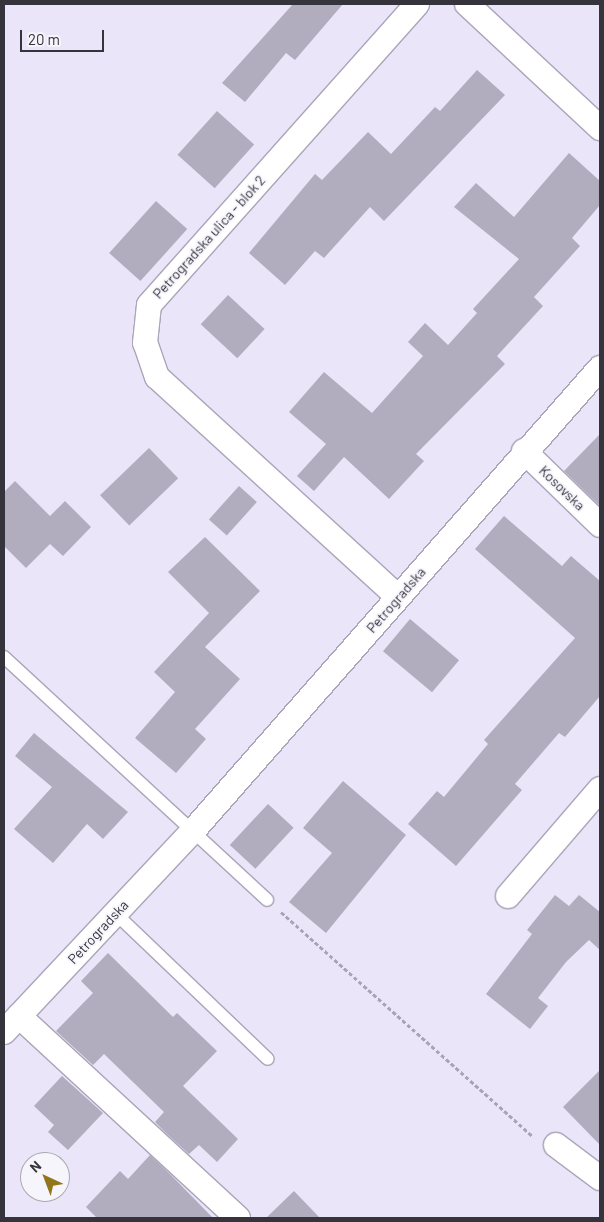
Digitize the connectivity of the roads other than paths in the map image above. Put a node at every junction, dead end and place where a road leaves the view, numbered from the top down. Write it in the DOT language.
graph roads {
  1 [pos="417,4"];
  2 [pos="467,4"];
  3 [pos="600,128"];
  4 [pos="600,368"];
  5 [pos="524,451"];
  6 [pos="600,524"];
  7 [pos="398,597"];
  8 [pos="4,656"];
  9 [pos="600,789"];
  10 [pos="192,832"];
  11 [pos="508,896"];
  12 [pos="267,900"];
  13 [pos="115,913"];
  14 [pos="11,1024"];
  15 [pos="268,1059"];
  16 [pos="556,1145"];
  17 [pos="600,1178"];
  18 [pos="238,1218"];
  1 -- 7 [label="street, Petrogradska ulica - blok 2"];
  2 -- 3 [label="street"];
  4 -- 5 [label="street, Petrogradska"];
  5 -- 6 [label="street, Kosovska"];
  5 -- 7 [label="street, Petrogradska"];
  7 -- 10 [label="street, Petrogradska"];
  8 -- 10 [label="lane"];
  9 -- 11 [label="street"];
  10 -- 12 [label="lane"];
  10 -- 13 [label="street, Petrogradska"];
  13 -- 14 [label="street, Petrogradska"];
  13 -- 15 [label="lane"];
  14 -- 18 [label="street"];
  16 -- 17 [label="street"];
}
